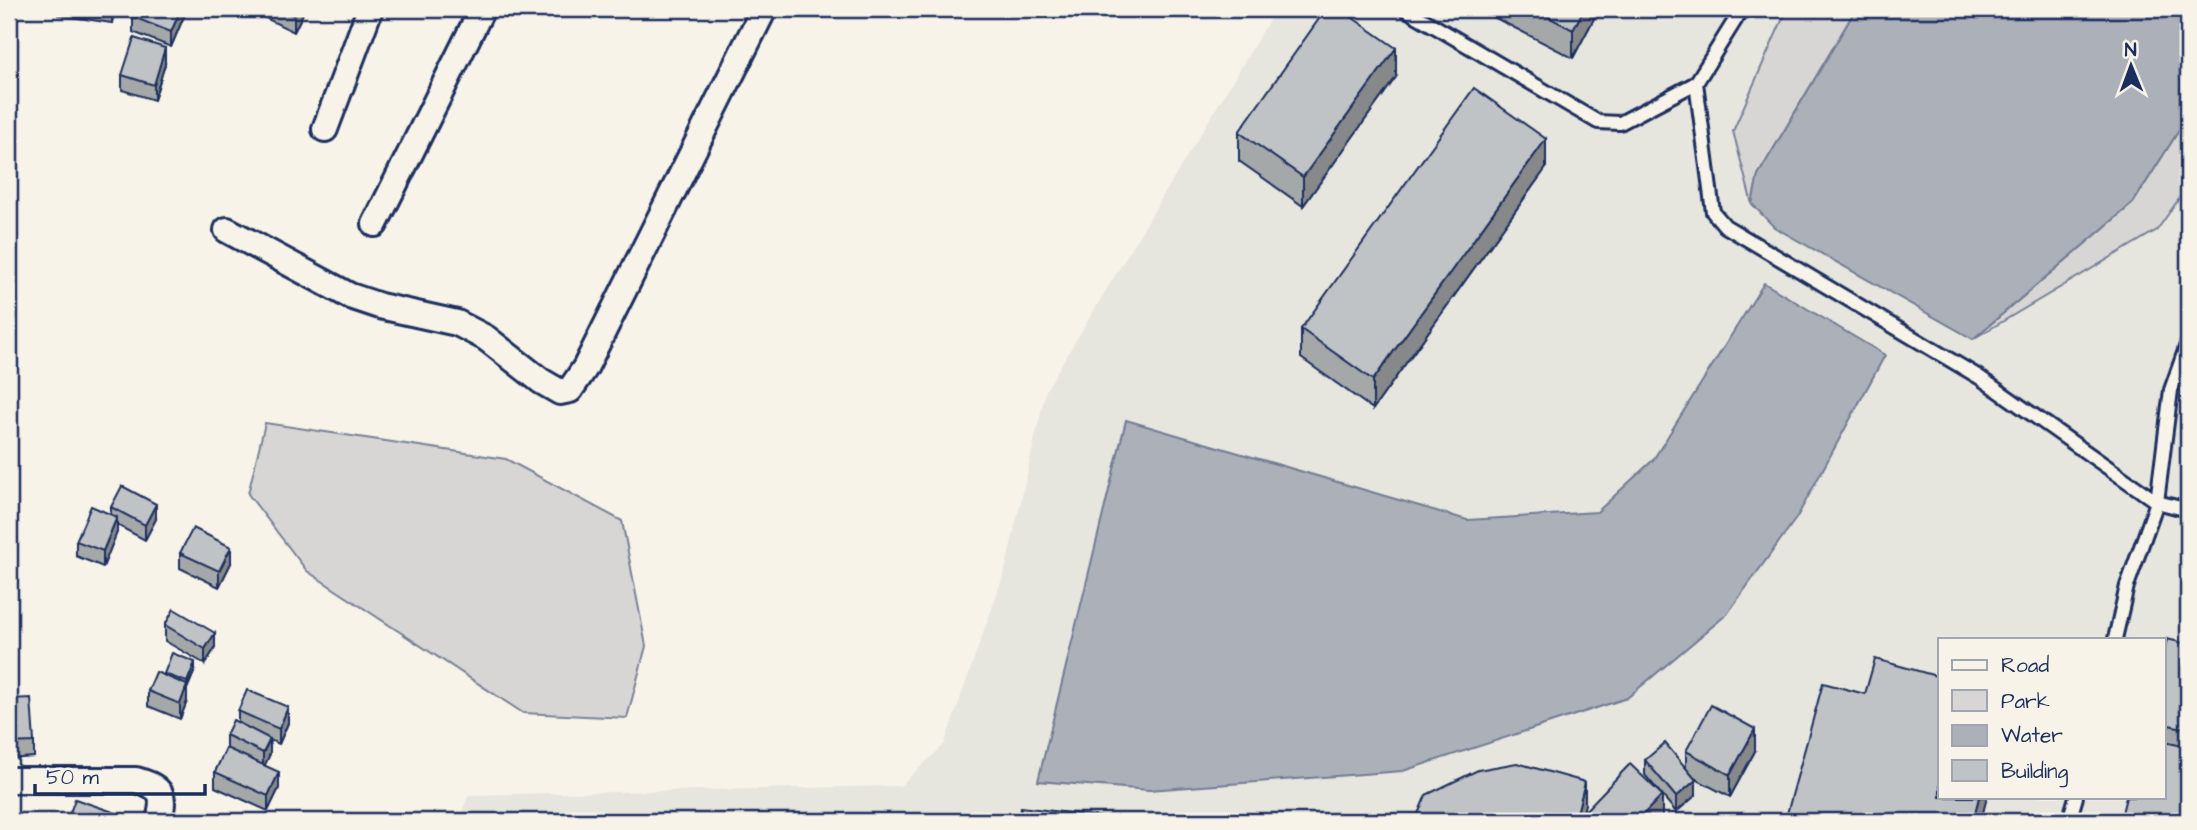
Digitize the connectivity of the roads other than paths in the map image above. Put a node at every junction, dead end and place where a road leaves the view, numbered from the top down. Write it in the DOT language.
graph roads {
  1 [pos="370,9"];
  2 [pos="482,9"];
  3 [pos="764,9"];
  4 [pos="1405,9"];
  5 [pos="1742,9"];
  6 [pos="1696,83"];
  7 [pos="325,130"];
  8 [pos="375,224"];
  9 [pos="227,230"];
  10 [pos="2188,342"];
  11 [pos="2157,502"];
  12 [pos="2188,510"];
  13 [pos="2115,638"];
  14 [pos="9,780"];
  15 [pos="2076,798"];
  16 [pos="159,821"];
  17 [pos="2069,821"];
  1 -- 7 [label="street"];
  2 -- 8 [label="street"];
  3 -- 9 [label="street"];
  4 -- 6 [label="lane"];
  5 -- 6 [label="lane"];
  6 -- 11 [label="lane"];
  10 -- 11 [label="lane"];
  11 -- 12 [label="lane"];
  11 -- 13 [label="lane"];
  14 -- 16 [label="street"];
  15 -- 17 [label="lane"];
}
